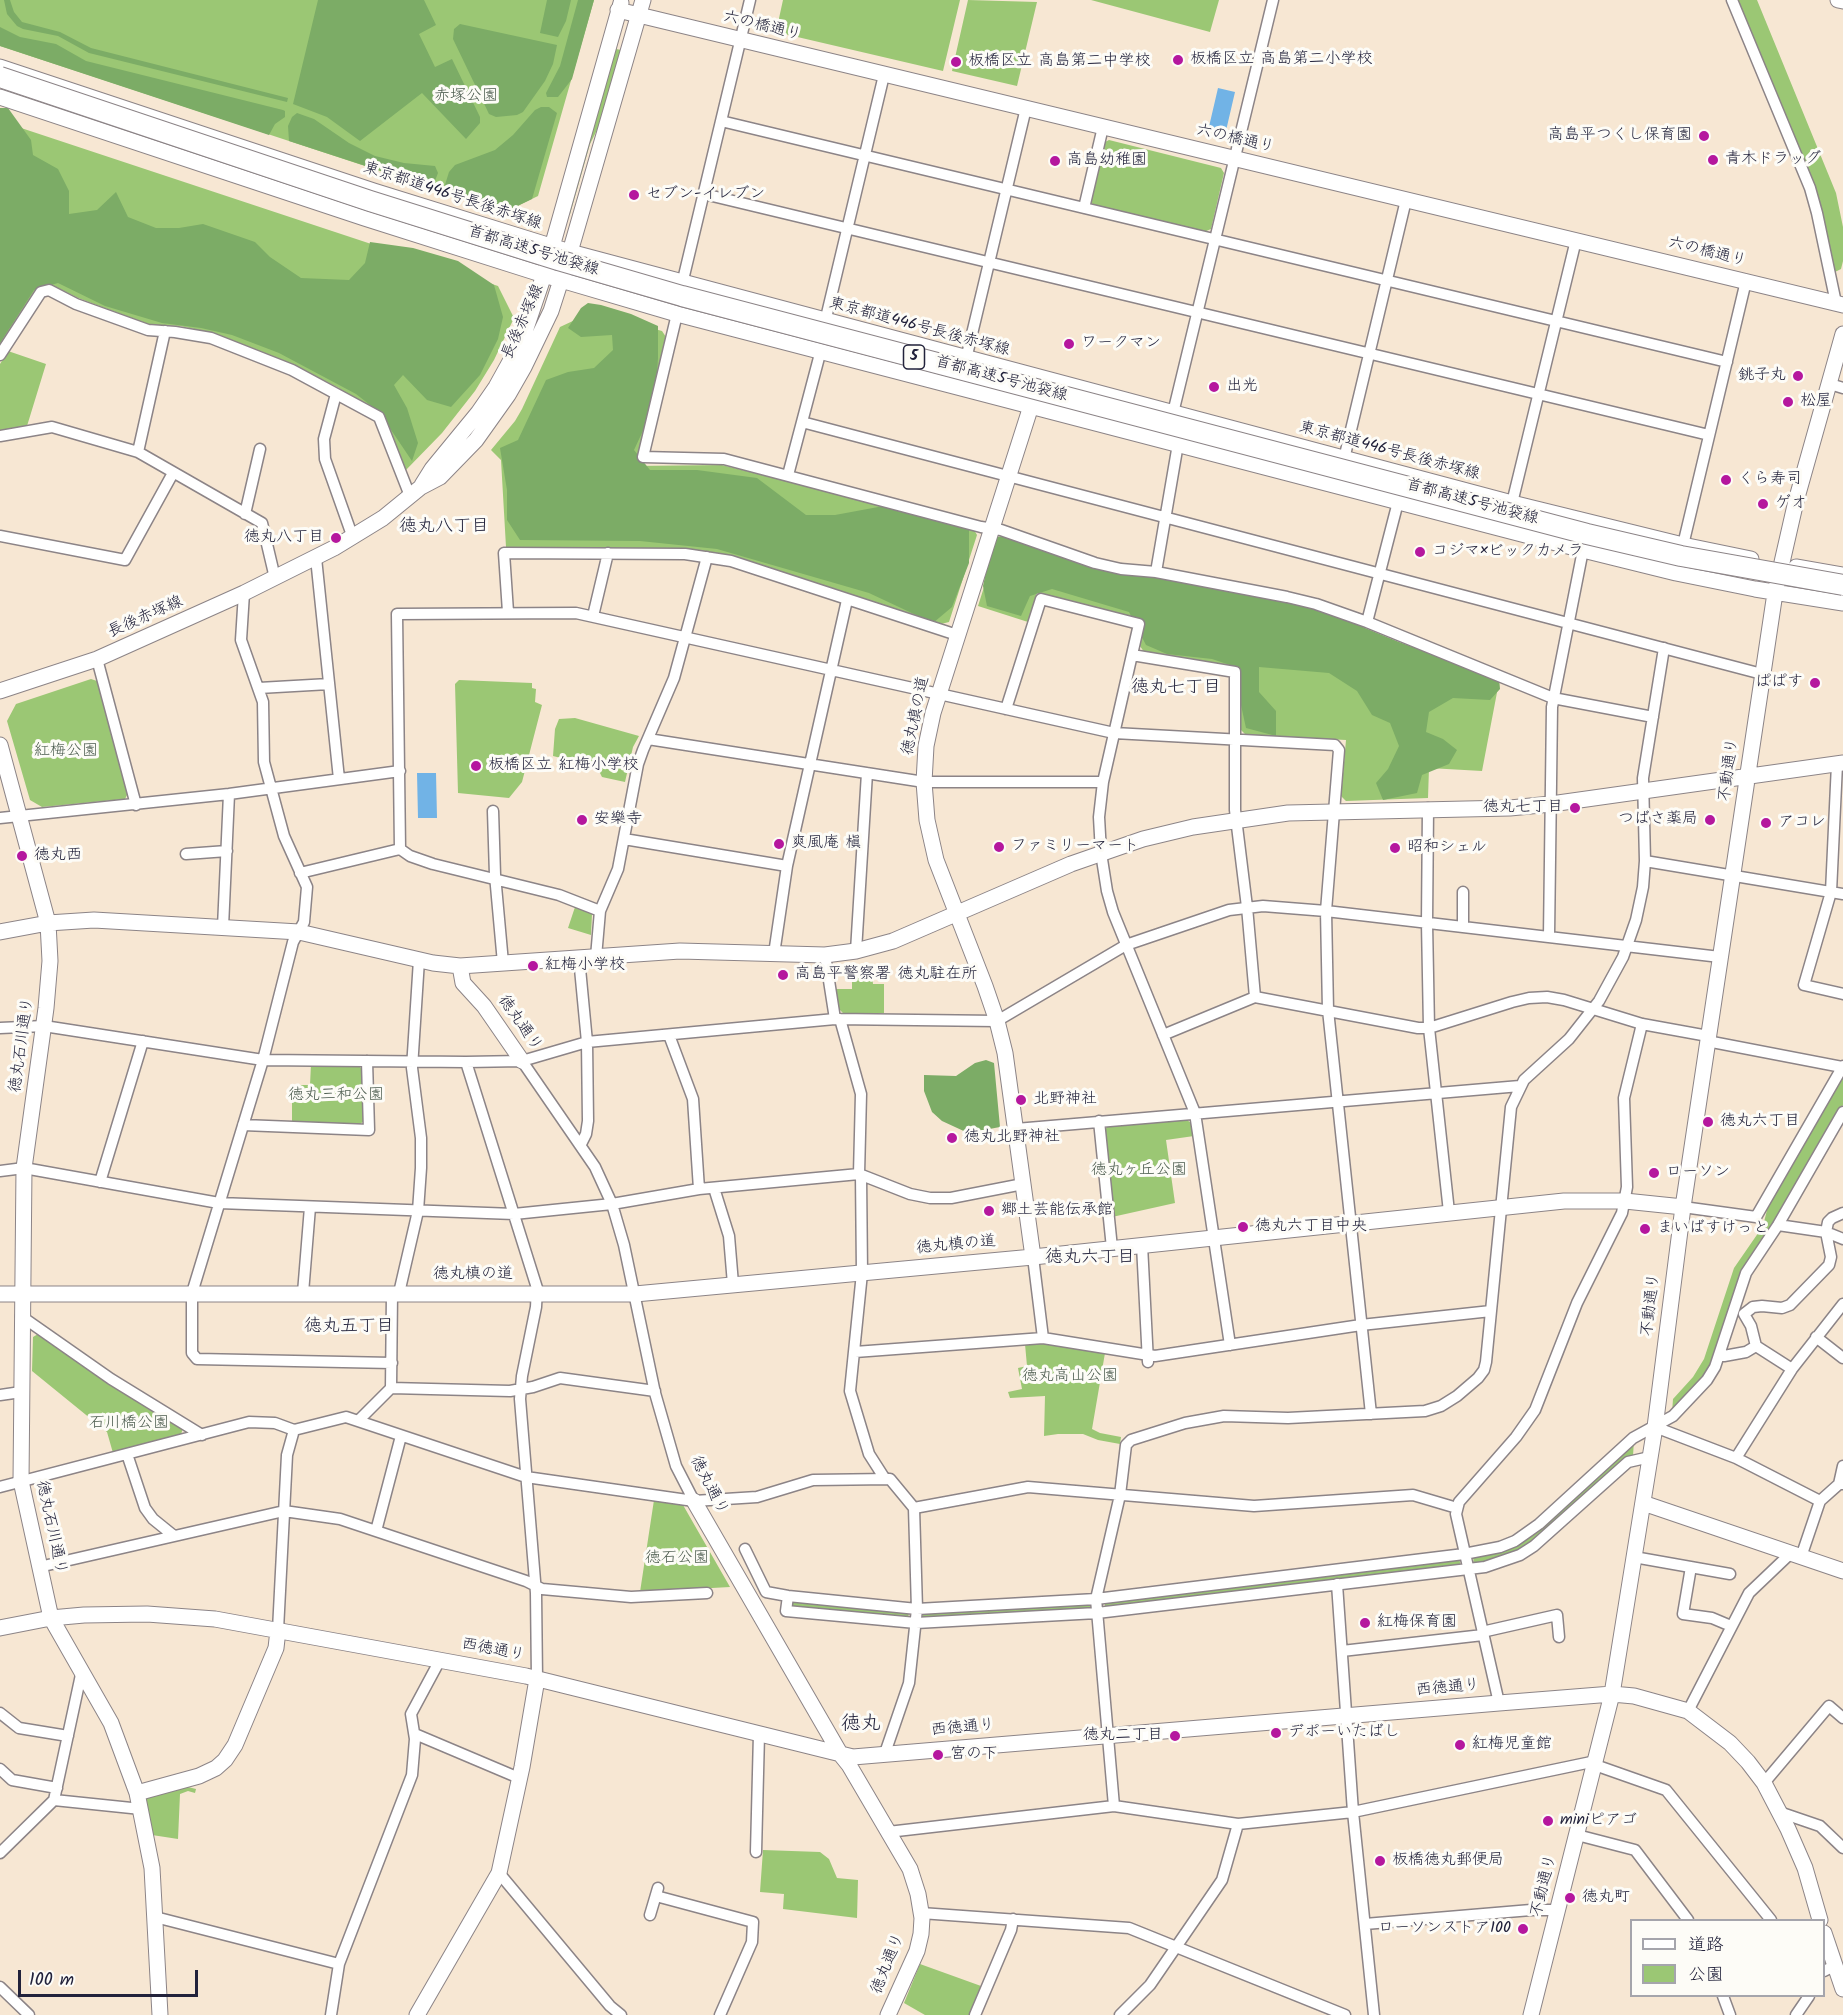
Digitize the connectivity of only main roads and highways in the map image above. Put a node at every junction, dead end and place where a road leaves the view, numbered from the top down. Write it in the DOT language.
graph roads {
  1 [pos="0,77"];
  2 [pos="0,88"];
  3 [pos="1843,585"];
  4 [pos="1843,594"];
  1 -- 3 [label="highway, 首都高速5号池袋線 / 5, bridge"];
  2 -- 4 [label="highway, 首都高速5号池袋線 / 5"];
}
